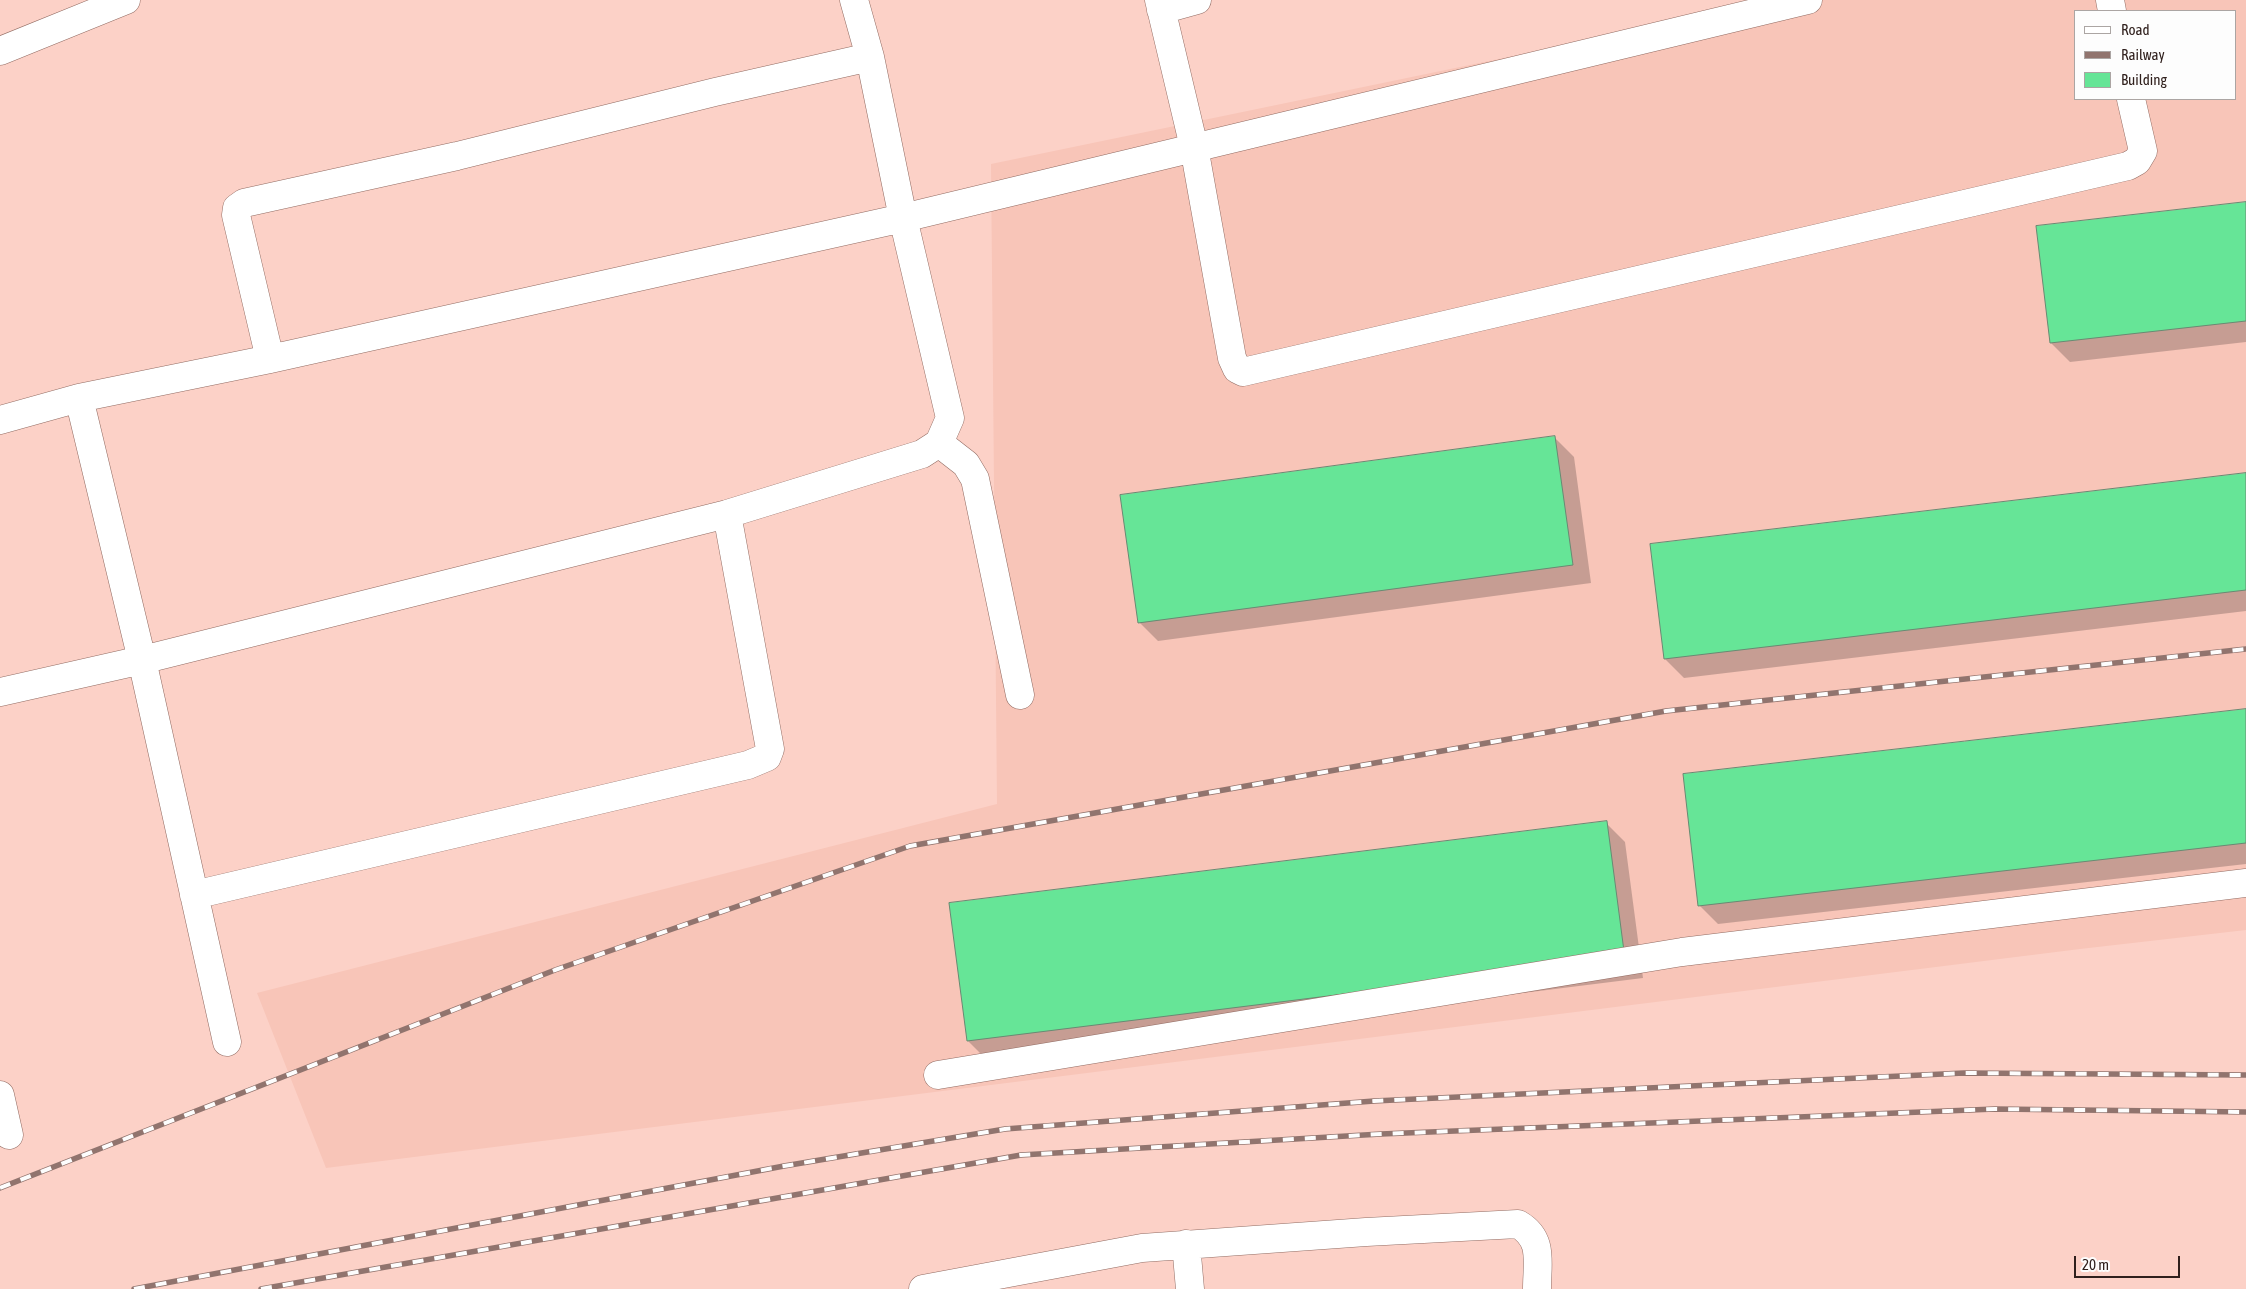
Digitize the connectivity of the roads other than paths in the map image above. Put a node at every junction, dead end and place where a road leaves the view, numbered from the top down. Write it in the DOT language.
graph roads {
  1 [pos="854,0"];
  2 [pos="1197,0"];
  3 [pos="1804,0"];
  4 [pos="110,3"];
  5 [pos="1160,5"];
  6 [pos="0,51"];
  7 [pos="870,56"];
  8 [pos="2131,100"];
  9 [pos="1194,147"];
  10 [pos="903,218"];
  11 [pos="270,359"];
  12 [pos="79,398"];
  13 [pos="0,420"];
  14 [pos="939,443"];
  15 [pos="727,514"];
  16 [pos="142,660"];
  17 [pos="0,692"];
  18 [pos="1020,696"];
  19 [pos="2246,883"];
  20 [pos="194,895"];
  21 [pos="227,1042"];
  22 [pos="938,1074"];
  23 [pos="0,1095"];
  24 [pos="9,1135"];
  25 [pos="1186,1244"];
  26 [pos="923,1289"];
  27 [pos="1190,1289"];
  28 [pos="1537,1289"];
  1 -- 7 [label="street"];
  2 -- 5 [label="street"];
  3 -- 9 [label="street"];
  4 -- 6 [label="street"];
  5 -- 9 [label="street"];
  7 -- 10 [label="street"];
  7 -- 11 [label="street"];
  8 -- 9 [label="street"];
  9 -- 10 [label="street"];
  10 -- 11 [label="street"];
  10 -- 14 [label="street"];
  11 -- 12 [label="street"];
  12 -- 13 [label="street"];
  12 -- 16 [label="street"];
  14 -- 15 [label="street"];
  14 -- 18 [label="street"];
  15 -- 16 [label="street"];
  15 -- 20 [label="street"];
  16 -- 17 [label="street"];
  16 -- 20 [label="street"];
  19 -- 22 [label="street"];
  20 -- 21 [label="street"];
  23 -- 24 [label="street"];
  25 -- 26 [label="street"];
  25 -- 27 [label="street"];
  25 -- 28 [label="street"];
}
